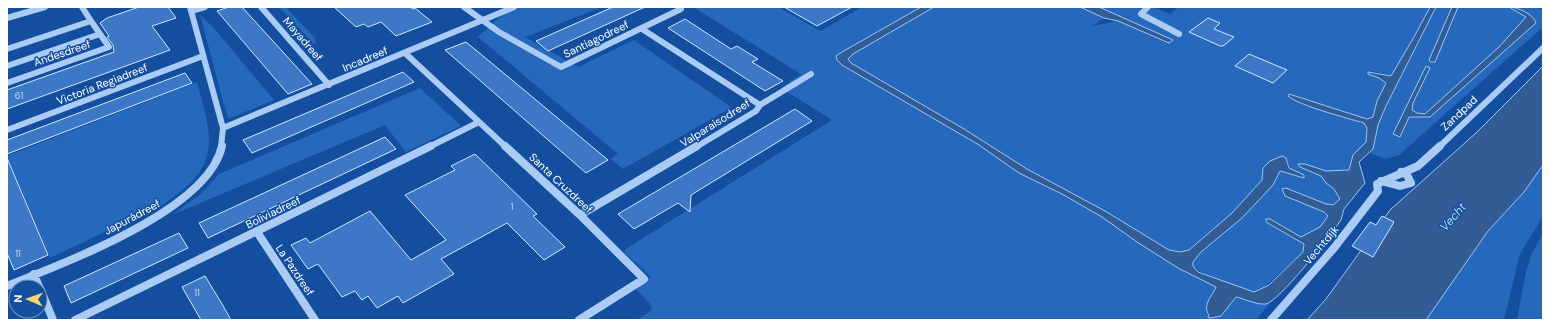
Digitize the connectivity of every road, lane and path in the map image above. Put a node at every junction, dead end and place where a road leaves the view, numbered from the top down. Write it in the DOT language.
graph roads {
  1 [pos="45,7"];
  2 [pos="82,7"];
  3 [pos="205,7"];
  4 [pos="262,7"];
  5 [pos="464,7"];
  6 [pos="514,7"];
  7 [pos="1148,7"];
  8 [pos="190,9"];
  9 [pos="21,10"];
  10 [pos="681,10"];
  11 [pos="7,18"];
  12 [pos="481,20"];
  13 [pos="91,21"];
  14 [pos="642,29"];
  15 [pos="100,34"];
  16 [pos="1179,34"];
  17 [pos="1543,48"];
  18 [pos="7,49"];
  19 [pos="405,53"];
  20 [pos="203,56"];
  21 [pos="7,66"];
  22 [pos="811,74"];
  23 [pos="7,83"];
  24 [pos="329,85"];
  25 [pos="760,105"];
  26 [pos="479,122"];
  27 [pos="223,128"];
  28 [pos="7,130"];
  29 [pos="1401,172"];
  30 [pos="1381,181"];
  31 [pos="580,215"];
  32 [pos="257,232"];
  33 [pos="34,274"];
  34 [pos="36,279"];
  35 [pos="7,286"];
  36 [pos="48,309"];
  37 [pos="52,320"];
  38 [pos="75,320"];
  39 [pos="315,320"];
  40 [pos="579,320"];
  41 [pos="1271,320"];
  1 -- 9 [label="street"];
  2 -- 13 [label="street"];
  3 -- 8 [label="street"];
  4 -- 24 [label="street, Mayadreef"];
  5 -- 12 [label="street"];
  6 -- 12 [label="street, Incadreef"];
  7 -- 16 [label="street"];
  8 -- 20 [label="street, Japurádreef"];
  9 -- 11 [label="street"];
  10 -- 14 [label="street, Santiagodreef"];
  12 -- 14 [label="street, Santiagodreef"];
  12 -- 19 [label="street, Incadreef"];
  13 -- 15 [label="street"];
  13 -- 18 [label="street"];
  14 -- 25 [label="street, Valparaisodreef"];
  15 -- 21 [label="street"];
  15 -- 23 [label="street, Andesdreef"];
  17 -- 29 [label="street, Zandpad"];
  19 -- 24 [label="street, Incadreef"];
  19 -- 26 [label="street, Santa Cruzdreef"];
  20 -- 27 [label="street, Japurádreef"];
  20 -- 28 [label="street, Victoria Regiadreef"];
  22 -- 25 [label="street"];
  24 -- 27 [label="street, Incadreef"];
  25 -- 31 [label="street, Valparaisodreef"];
  26 -- 31 [label="street, Santa Cruzdreef"];
  26 -- 32 [label="street, Boliviadreef"];
  27 -- 33 [label="street, Japurádreef"];
  29 -- 30 [label="street, Zandpad"];
  29 -- 30 [label="street"];
  30 -- 41 [label="street, Vechtdijk"];
  31 -- 40 [label="street, Santa Cruzdreef"];
  32 -- 38 [label="street, Boliviadreef"];
  32 -- 39 [label="street, La Pazdreef"];
  33 -- 34 [label="street"];
  33 -- 35 [label="street, Japurádreef"];
  36 -- 37 [label="street"];
}
